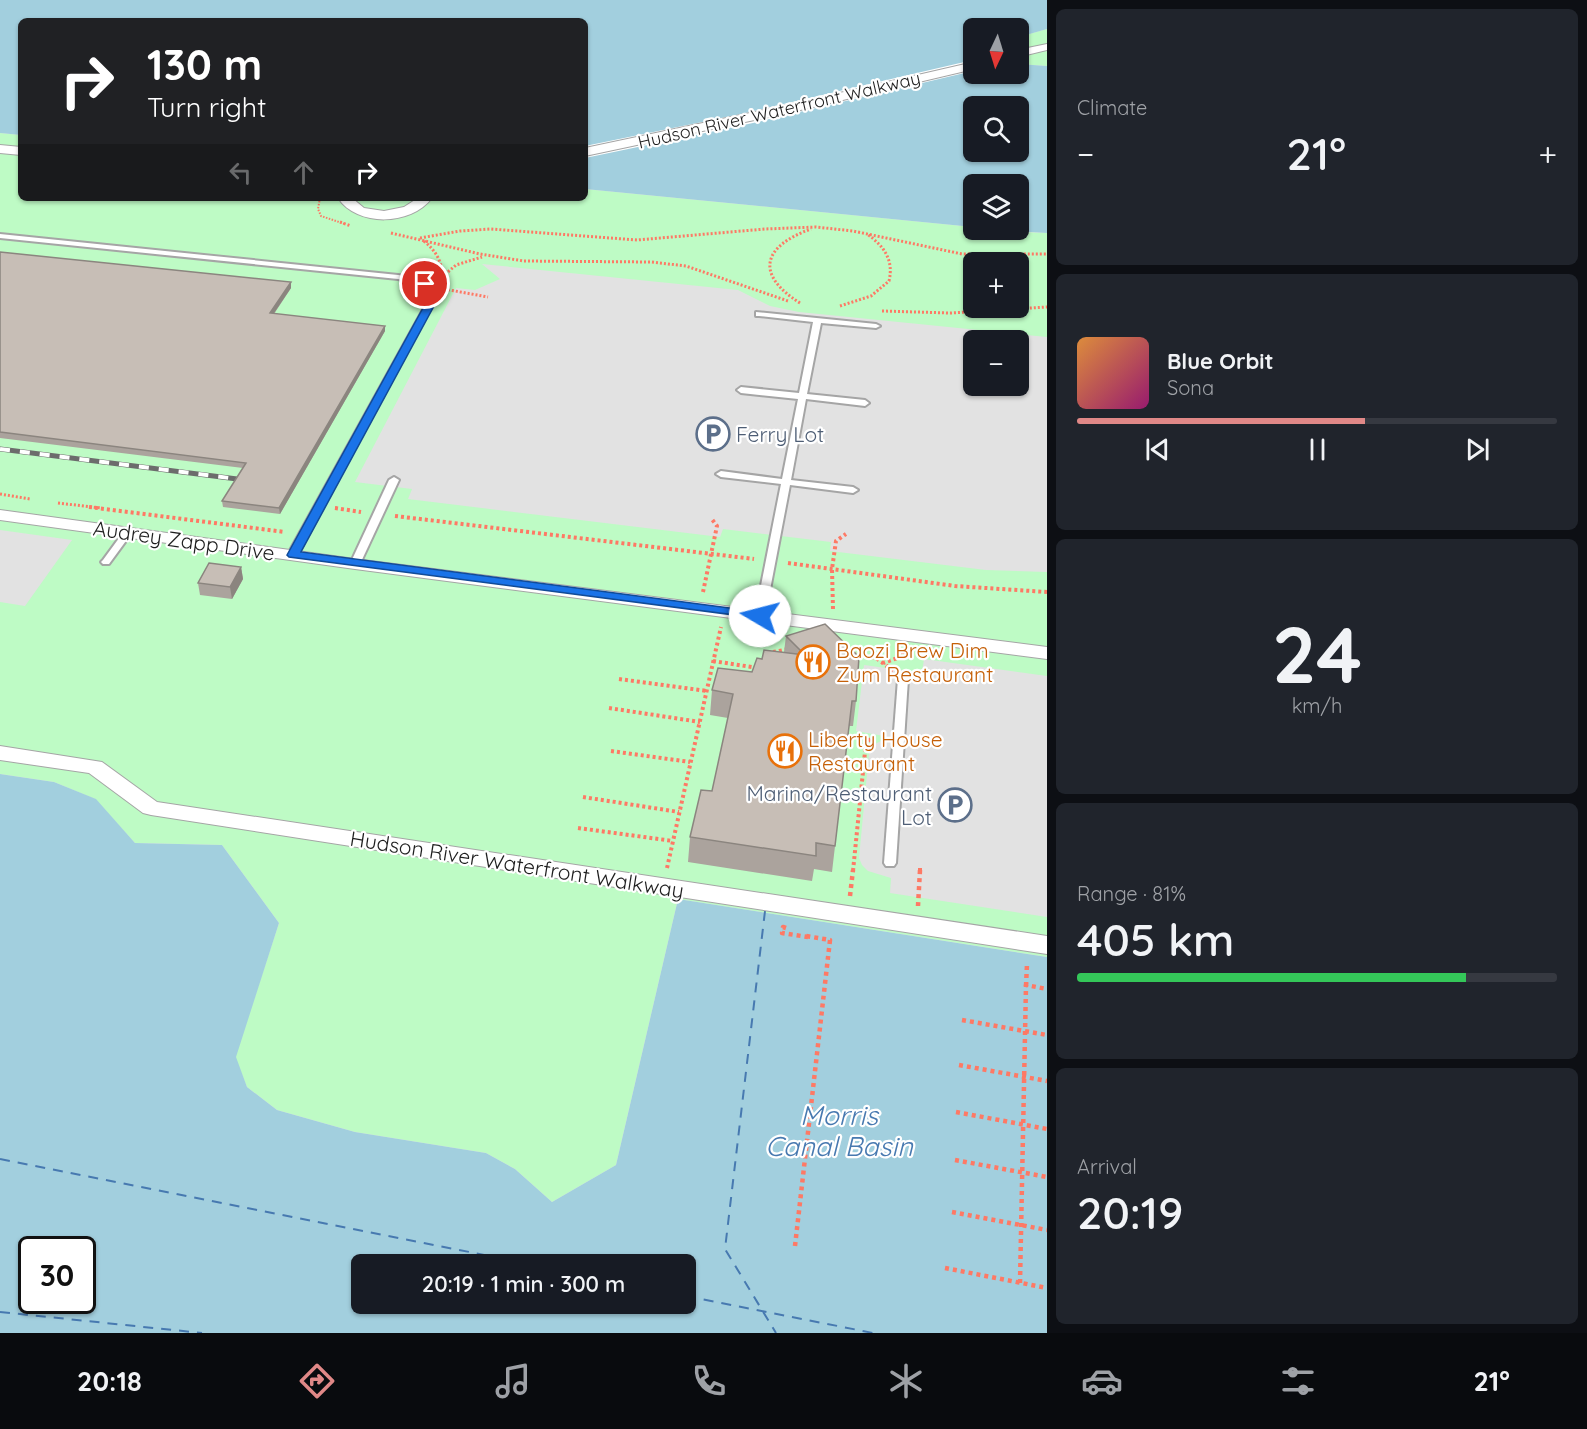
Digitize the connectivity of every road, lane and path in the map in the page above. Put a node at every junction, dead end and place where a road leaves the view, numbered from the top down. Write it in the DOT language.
graph roads {
  1 [pos="1047,47"];
  2 [pos="1029,51"];
  3 [pos="963,68"];
  4 [pos="0,149"];
  5 [pos="18,151"];
  6 [pos="588,151"];
  7 [pos="319,201"];
  8 [pos="347,201"];
  9 [pos="423,201"];
  10 [pos="355,226"];
  11 [pos="821,227"];
  12 [pos="387,232"];
  13 [pos="864,232"];
  14 [pos="0,236"];
  15 [pos="418,239"];
  16 [pos="1047,254"];
  17 [pos="495,257"];
  18 [pos="442,277"];
  19 [pos="488,297"];
  20 [pos="800,303"];
  21 [pos="807,304"];
  22 [pos="1046,306"];
  23 [pos="852,309"];
  24 [pos="876,311"];
  25 [pos="759,314"];
  26 [pos="817,320"];
  27 [pos="876,326"];
  28 [pos="741,390"];
  29 [pos="802,396"];
  30 [pos="865,403"];
  31 [pos="721,474"];
  32 [pos="394,480"];
  33 [pos="786,482"];
  34 [pos="853,490"];
  35 [pos="0,494"];
  36 [pos="38,500"];
  37 [pos="49,502"];
  38 [pos="320,506"];
  39 [pos="377,514"];
  40 [pos="0,515"];
  41 [pos="711,518"];
  42 [pos="128,532"];
  43 [pos="846,534"];
  44 [pos="304,535"];
  45 [pos="710,554"];
  46 [pos="293,555"];
  47 [pos="771,561"];
  48 [pos="106,562"];
  49 [pos="355,564"];
  50 [pos="832,569"];
  51 [pos="1047,592"];
  52 [pos="699,608"];
  53 [pos="725,611"];
  54 [pos="760,616"];
  55 [pos="833,625"];
  56 [pos="905,634"];
  57 [pos="800,646"];
  58 [pos="768,653"];
  59 [pos="1047,653"];
  60 [pos="713,661"];
  61 [pos="766,669"];
  62 [pos="619,679"];
  63 [pos="903,679"];
  64 [pos="706,691"];
  65 [pos="609,708"];
  66 [pos="700,722"];
  67 [pos="874,737"];
  68 [pos="611,751"];
  69 [pos="0,753"];
  70 [pos="690,762"];
  71 [pos="584,797"];
  72 [pos="679,812"];
  73 [pos="578,828"];
  74 [pos="673,841"];
  75 [pos="890,863"];
  76 [pos="920,867"];
  77 [pos="663,886"];
  78 [pos="848,915"];
  79 [pos="917,925"];
  80 [pos="806,936"];
  81 [pos="1037,943"];
  82 [pos="1047,989"];
  83 [pos="1025,1017"];
  84 [pos="962,1020"];
  85 [pos="1025,1032"];
  86 [pos="1047,1035"];
  87 [pos="959,1065"];
  88 [pos="1024,1077"];
  89 [pos="1047,1081"];
  90 [pos="956,1112"];
  91 [pos="1024,1124"];
  92 [pos="1047,1129"];
  93 [pos="955,1160"];
  94 [pos="1023,1173"];
  95 [pos="1047,1177"];
  96 [pos="952,1212"];
  97 [pos="1022,1225"];
  98 [pos="1047,1230"];
  99 [pos="795,1246"];
  100 [pos="945,1268"];
  101 [pos="1020,1283"];
  102 [pos="1047,1288"];
  1 -- 2 [label="street"];
  3 -- 6 [label="street, Hudson River Waterfront Walkway"];
  4 -- 5 [label="street"];
  7 -- 10 [label="path"];
  8 -- 9 [label="street"];
  11 -- 13 [label="path"];
  11 -- 15 [label="path"];
  11 -- 20 [label="path"];
  12 -- 15 [label="path"];
  13 -- 16 [label="path"];
  13 -- 23 [label="path"];
  14 -- 38 [label="lane"];
  15 -- 17 [label="path"];
  15 -- 18 [label="path"];
  17 -- 18 [label="path"];
  17 -- 20 [label="path"];
  18 -- 19 [label="path"];
  20 -- 21 [label="path"];
  22 -- 24 [label="path"];
  25 -- 26 [label="lane"];
  26 -- 27 [label="lane"];
  26 -- 29 [label="lane"];
  28 -- 29 [label="lane"];
  29 -- 30 [label="lane"];
  29 -- 33 [label="lane"];
  31 -- 33 [label="lane"];
  32 -- 39 [label="lane"];
  33 -- 34 [label="lane"];
  33 -- 47 [label="lane"];
  35 -- 36 [label="path"];
  37 -- 44 [label="path"];
  38 -- 39 [label="path"];
  38 -- 44 [label="lane"];
  39 -- 45 [label="path"];
  39 -- 49 [label="lane"];
  40 -- 42 [label="street, Audrey Zapp Drive"];
  41 -- 45 [label="path"];
  42 -- 46 [label="street, Audrey Zapp Drive"];
  42 -- 48 [label="lane"];
  43 -- 50 [label="path"];
  44 -- 46 [label="lane"];
  45 -- 47 [label="path"];
  45 -- 52 [label="path"];
  46 -- 49 [label="street, Audrey Zapp Drive"];
  47 -- 50 [label="path"];
  47 -- 54 [label="lane"];
  49 -- 52 [label="street, Audrey Zapp Drive"];
  50 -- 51 [label="path"];
  50 -- 55 [label="path"];
  52 -- 53 [label="street, Audrey Zapp Drive"];
  53 -- 54 [label="street, Audrey Zapp Drive"];
  53 -- 60 [label="path"];
  54 -- 55 [label="street, Audrey Zapp Drive"];
  55 -- 56 [label="street, Audrey Zapp Drive"];
  56 -- 59 [label="street, Audrey Zapp Drive"];
  56 -- 63 [label="path"];
  57 -- 58 [label="path"];
  60 -- 61 [label="path"];
  60 -- 64 [label="path"];
  62 -- 64 [label="path"];
  63 -- 75 [label="lane"];
  64 -- 66 [label="path"];
  65 -- 66 [label="path"];
  66 -- 70 [label="path"];
  67 -- 78 [label="path"];
  68 -- 70 [label="path"];
  69 -- 77 [label="street, Hudson River Waterfront Walkway"];
  70 -- 72 [label="path"];
  71 -- 72 [label="path"];
  72 -- 74 [label="path"];
  73 -- 74 [label="path"];
  74 -- 77 [label="path"];
  76 -- 79 [label="path"];
  77 -- 78 [label="street, Hudson River Waterfront Walkway"];
  78 -- 79 [label="street, Hudson River Waterfront Walkway"];
  79 -- 81 [label="street, Hudson River Waterfront Walkway"];
  80 -- 99 [label="path"];
  81 -- 83 [label="path"];
  82 -- 83 [label="path"];
  83 -- 85 [label="path"];
  84 -- 85 [label="path"];
  85 -- 86 [label="path"];
  85 -- 88 [label="path"];
  87 -- 88 [label="path"];
  88 -- 89 [label="path"];
  88 -- 91 [label="path"];
  90 -- 91 [label="path"];
  91 -- 92 [label="path"];
  91 -- 94 [label="path"];
  93 -- 94 [label="path"];
  94 -- 95 [label="path"];
  94 -- 97 [label="path"];
  96 -- 97 [label="path"];
  97 -- 98 [label="path"];
  97 -- 101 [label="path"];
  100 -- 101 [label="path"];
  101 -- 102 [label="path"];
}
